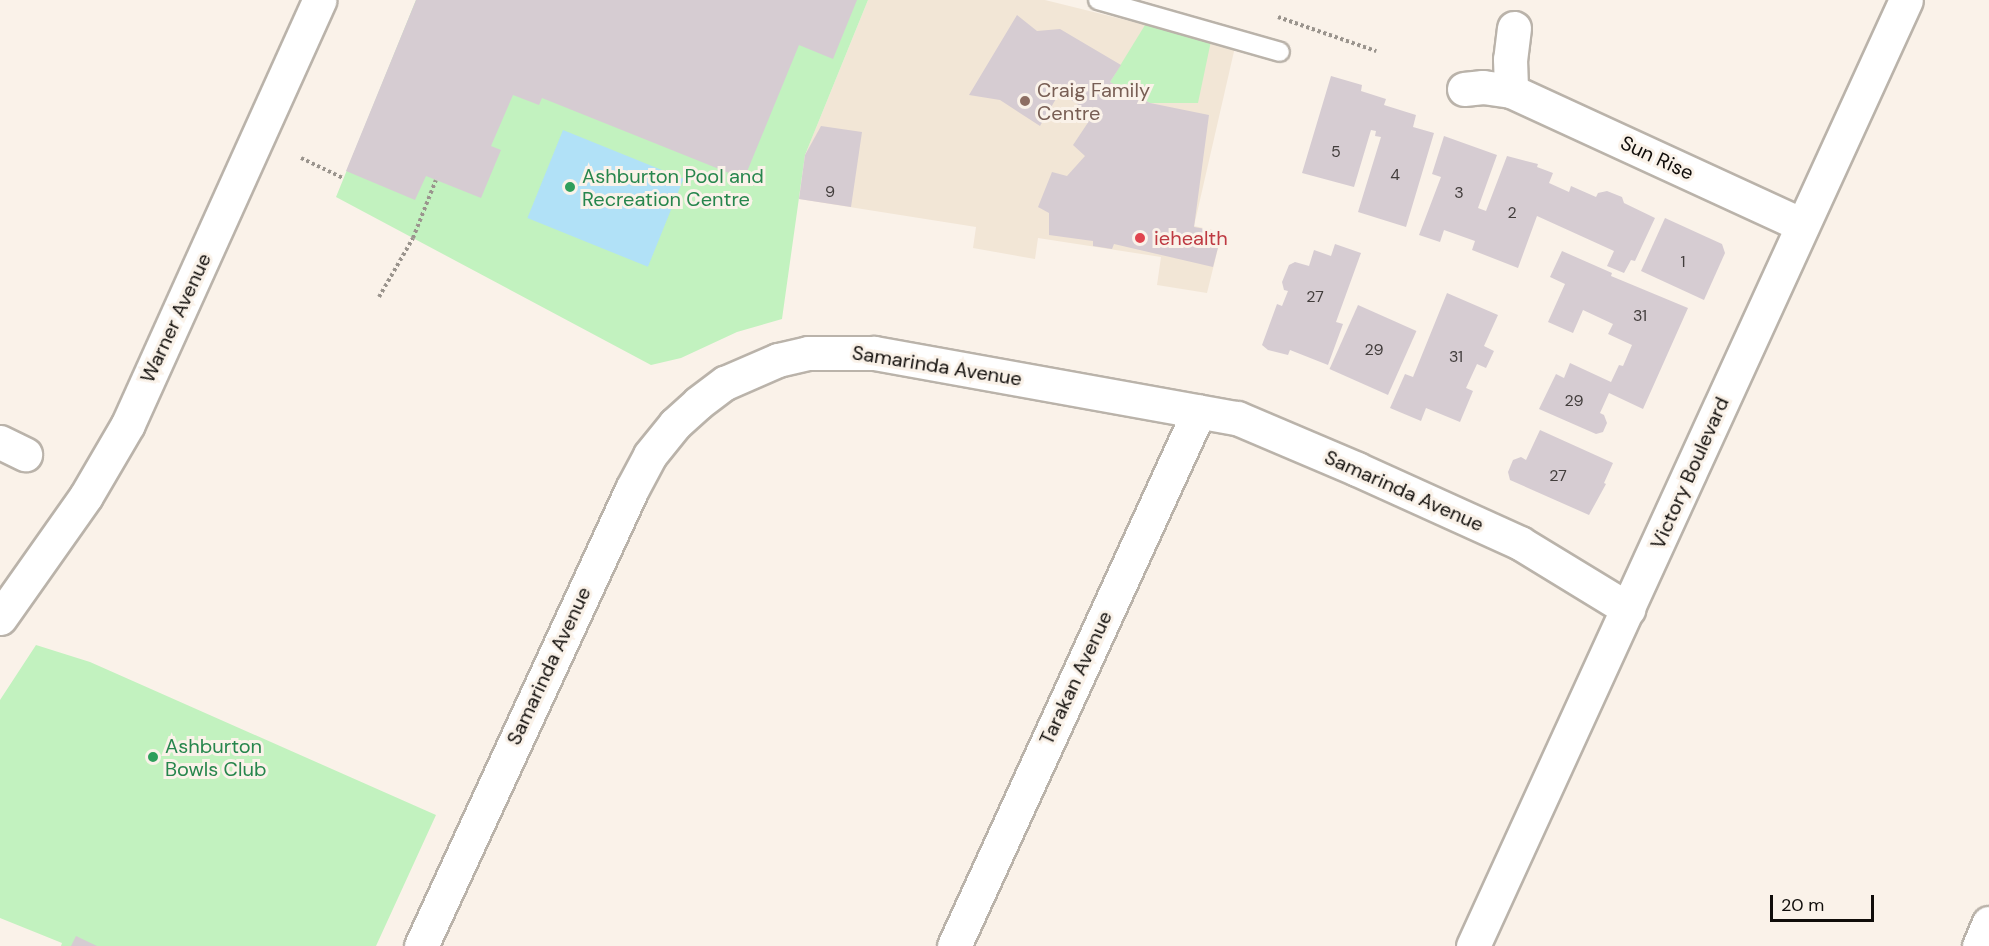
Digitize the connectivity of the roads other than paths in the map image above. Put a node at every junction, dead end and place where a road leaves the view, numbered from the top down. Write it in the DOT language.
graph roads {
  1 [pos="319,0"];
  2 [pos="1098,0"];
  3 [pos="1906,0"];
  4 [pos="1514,28"];
  5 [pos="1280,52"];
  6 [pos="1464,89"];
  7 [pos="1511,91"];
  8 [pos="1802,225"];
  9 [pos="1199,411"];
  10 [pos="1635,595"];
  11 [pos="0,618"];
  12 [pos="1989,923"];
  13 [pos="421,946"];
  14 [pos="954,946"];
  15 [pos="1473,946"];
  16 [pos="1979,946"];
  1 -- 11 [label="street, Warner Avenue"];
  2 -- 5 [label="lane"];
  3 -- 8 [label="street, Victory Boulevard"];
  4 -- 7 [label="street"];
  6 -- 7 [label="street, Sun Rise"];
  7 -- 8 [label="street, Sun Rise"];
  8 -- 10 [label="street, Victory Boulevard"];
  9 -- 10 [label="street, Samarinda Avenue"];
  9 -- 13 [label="street, Samarinda Avenue"];
  9 -- 14 [label="street, Tarakan Avenue"];
  10 -- 15 [label="street, Victory Boulevard"];
  12 -- 16 [label="street"];
}
